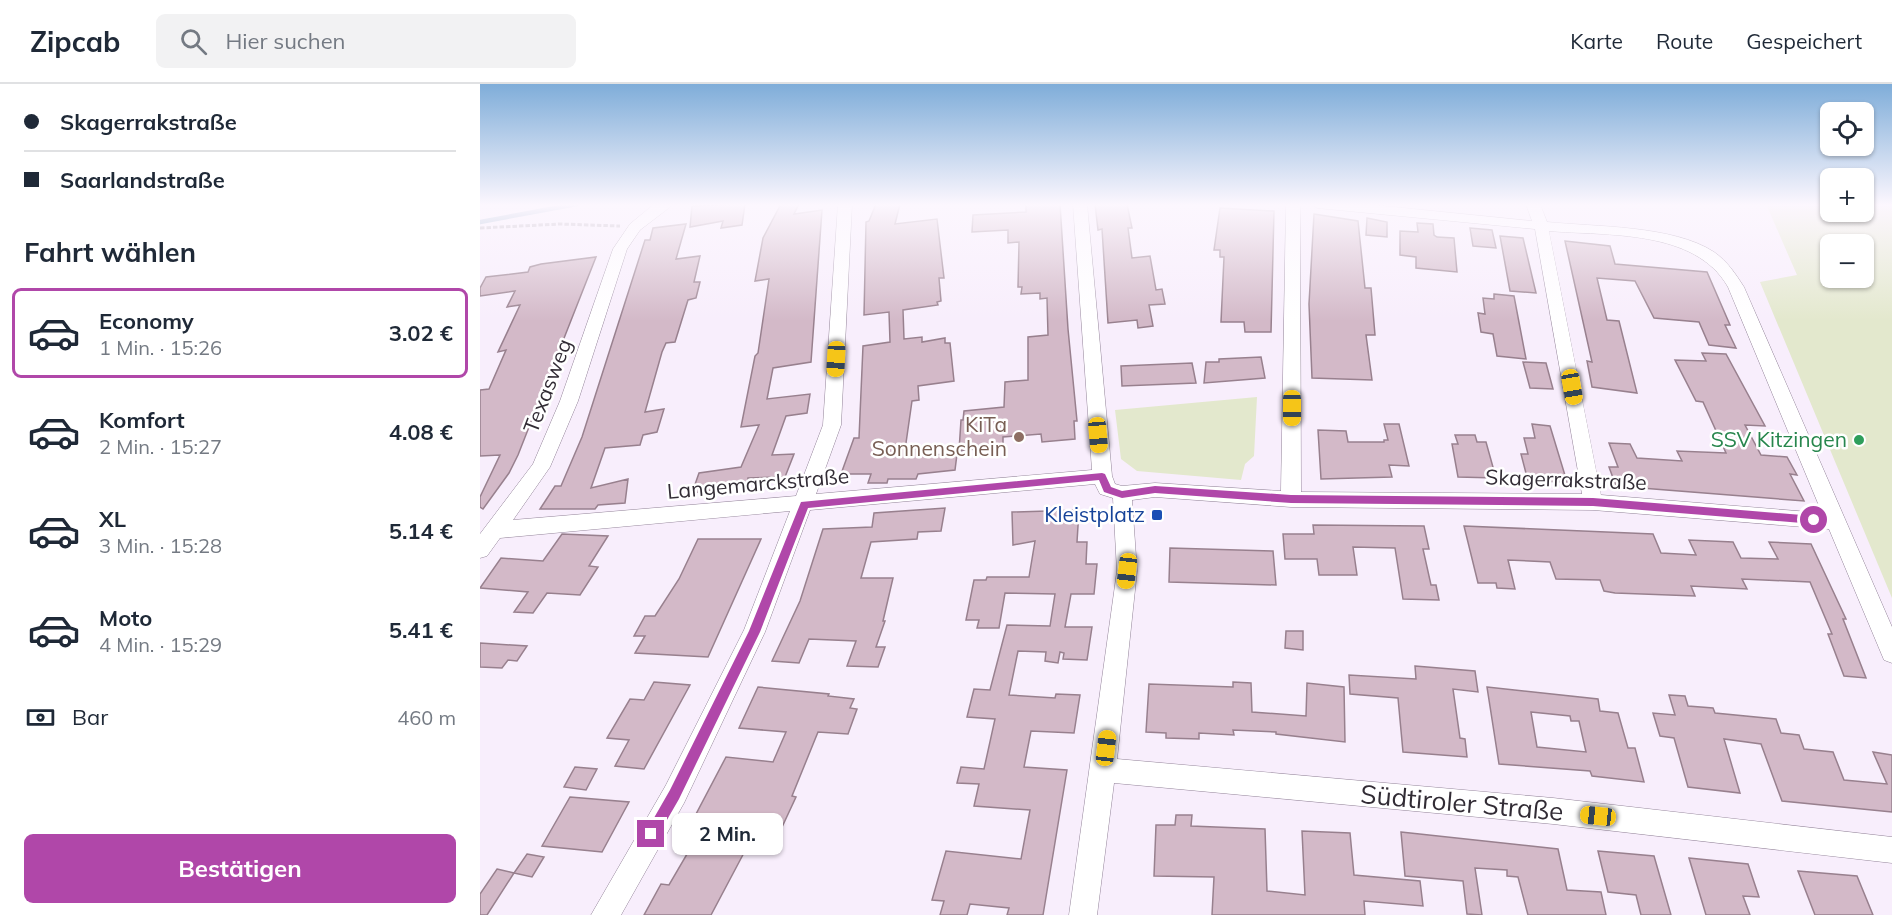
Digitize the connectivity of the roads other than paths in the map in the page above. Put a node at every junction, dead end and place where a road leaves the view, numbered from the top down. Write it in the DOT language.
graph roads {
  1 [pos="624,243"];
  2 [pos="843,243"];
  3 [pos="1083,243"];
  4 [pos="1293,243"];
  5 [pos="1544,243"];
  6 [pos="1680,243"];
  7 [pos="1102,477"];
  8 [pos="1122,495"];
  9 [pos="1291,499"];
  10 [pos="1593,502"];
  11 [pos="805,504"];
  12 [pos="1838,522"];
  13 [pos="496,530"];
  14 [pos="480,550"];
  15 [pos="1892,653"];
  16 [pos="1103,770"];
  17 [pos="1892,850"];
  18 [pos="605,915"];
  19 [pos="1083,915"];
  1 -- 13 [label="street, Texasweg"];
  2 -- 11 [label="street"];
  3 -- 7 [label="street"];
  4 -- 9 [label="street"];
  5 -- 10 [label="street"];
  6 -- 12 [label="street"];
  7 -- 8 [label="street"];
  7 -- 11 [label="street, Langemarckstraße"];
  8 -- 9 [label="street"];
  8 -- 16 [label="street"];
  9 -- 10 [label="street, Skagerrakstraße"];
  10 -- 12 [label="street, Skagerrakstraße"];
  11 -- 13 [label="street, Langemarckstraße"];
  11 -- 18 [label="street"];
  12 -- 15 [label="street"];
  13 -- 14 [label="street, Texasweg"];
  16 -- 17 [label="street, Südtiroler Straße"];
  16 -- 19 [label="street"];
}
